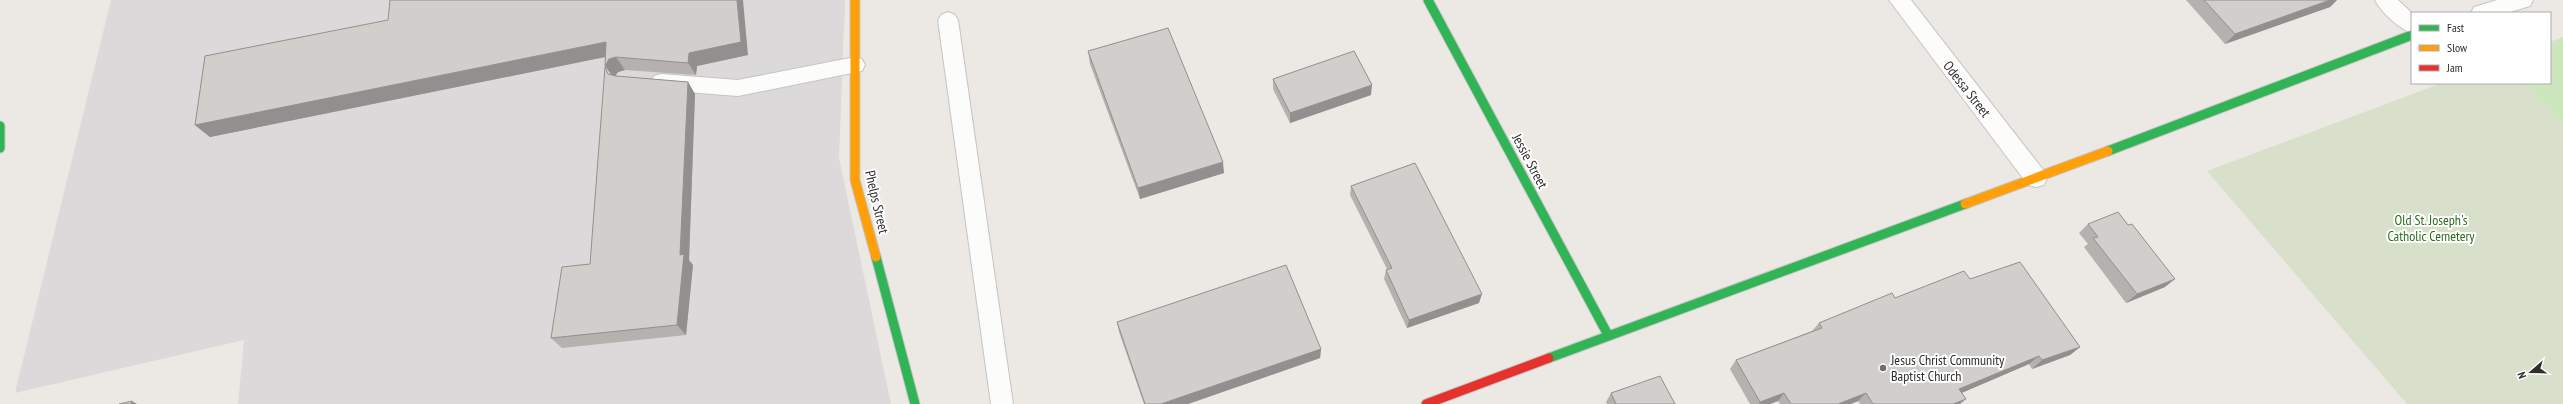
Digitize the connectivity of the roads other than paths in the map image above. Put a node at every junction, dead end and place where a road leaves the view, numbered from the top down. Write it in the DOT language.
graph roads {
  1 [pos="855,0"];
  2 [pos="1428,0"];
  3 [pos="1899,0"];
  4 [pos="2385,0"];
  5 [pos="2523,0"];
  6 [pos="2484,12"];
  7 [pos="948,20"];
  8 [pos="2411,23"];
  9 [pos="2411,35"];
  10 [pos="856,65"];
  11 [pos="640,80"];
  12 [pos="0,126"];
  13 [pos="0,148"];
  14 [pos="2036,178"];
  15 [pos="1608,335"];
  16 [pos="915,404"];
  17 [pos="1002,404"];
  18 [pos="1426,404"];
  1 -- 10 [label="street, Phelps Street"];
  2 -- 15 [label="street, Jessie Street"];
  3 -- 14 [label="street, Odessa Street"];
  4 -- 8 [label="street"];
  5 -- 6 [label="street"];
  7 -- 17 [label="lane"];
  9 -- 14 [label="street"];
  10 -- 11 [label="lane"];
  10 -- 16 [label="street, Phelps Street"];
  12 -- 13 [label="street"];
  14 -- 15 [label="street"];
  15 -- 18 [label="street"];
}
